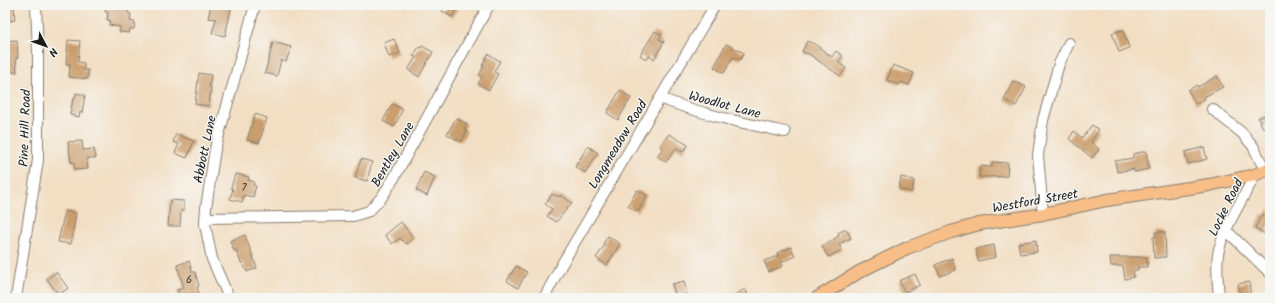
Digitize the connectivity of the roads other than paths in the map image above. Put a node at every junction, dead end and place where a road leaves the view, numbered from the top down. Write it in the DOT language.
graph roads {
  1 [pos="36,5"];
  2 [pos="255,5"];
  3 [pos="489,5"];
  4 [pos="715,5"];
  5 [pos="1069,43"];
  6 [pos="660,98"];
  7 [pos="1212,109"];
  8 [pos="785,132"];
  9 [pos="1263,171"];
  10 [pos="1043,214"];
  11 [pos="205,218"];
  12 [pos="1226,230"];
  13 [pos="1270,273"];
  14 [pos="16,298"];
  15 [pos="229,298"];
  16 [pos="544,298"];
  17 [pos="817,298"];
  18 [pos="1219,298"];
  1 -- 14 [label="street, Pine Hill Road"];
  2 -- 11 [label="street, Abbott Lane"];
  3 -- 11 [label="street, Bentley Lane"];
  4 -- 6 [label="street, Longmeadow Road"];
  5 -- 10 [label="street"];
  6 -- 8 [label="street, Woodlot Lane"];
  6 -- 16 [label="street, Longmeadow Road"];
  7 -- 9 [label="street"];
  9 -- 10 [label="main road, Westford Street"];
  9 -- 12 [label="street, Locke Road"];
  10 -- 17 [label="main road, Westford Street"];
  11 -- 15 [label="street, Abbott Lane"];
  12 -- 13 [label="street"];
  12 -- 18 [label="street, Locke Road"];
}
